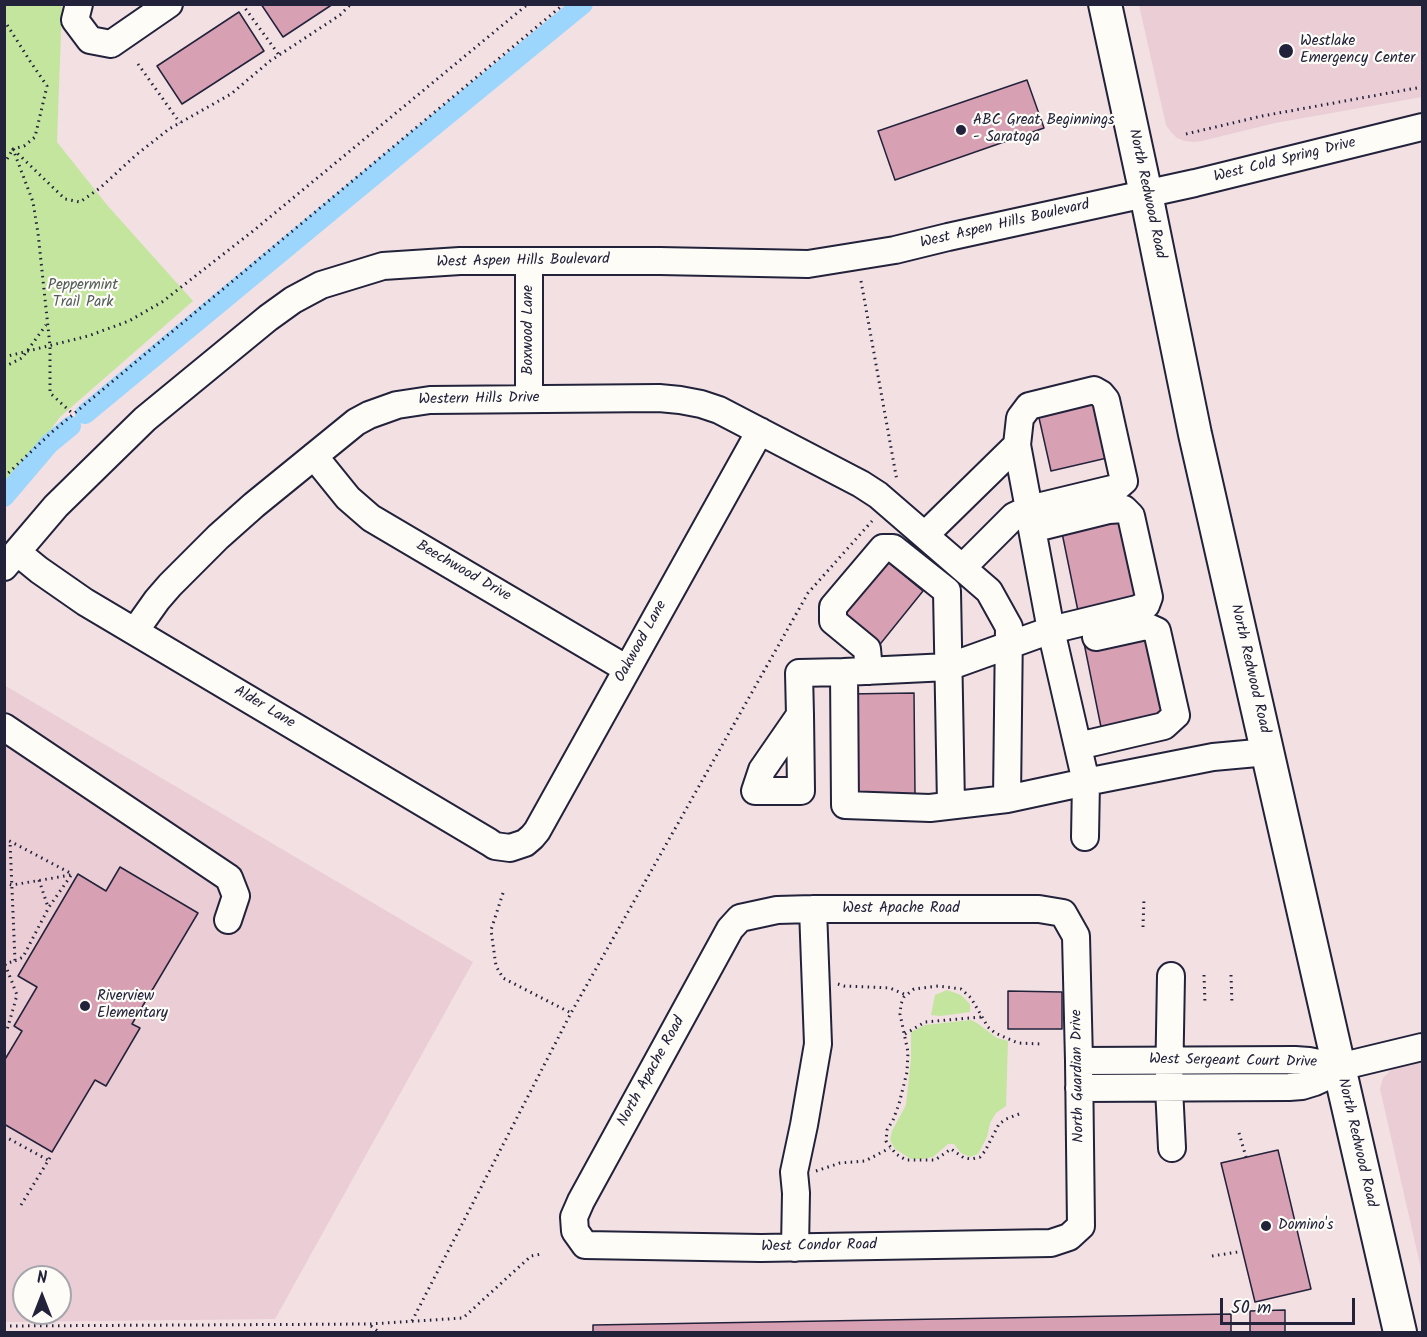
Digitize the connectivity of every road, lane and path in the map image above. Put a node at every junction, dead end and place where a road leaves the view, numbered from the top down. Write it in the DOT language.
graph roads {
  1 [pos="79,4"];
  2 [pos="169,4"];
  3 [pos="242,4"];
  4 [pos="351,4"];
  5 [pos="528,4"];
  6 [pos="564,4"];
  7 [pos="1105,4"];
  8 [pos="4,20"];
  9 [pos="279,55"];
  10 [pos="138,64"];
  11 [pos="1422,87"];
  12 [pos="180,123"];
  13 [pos="1422,127"];
  14 [pos="1186,134"];
  15 [pos="13,149"];
  16 [pos="5,162"];
  17 [pos="1146,194"];
  18 [pos="529,261"];
  19 [pos="861,281"];
  20 [pos="47,323"];
  21 [pos="50,346"];
  22 [pos="25,353"];
  23 [pos="4,357"];
  24 [pos="4,368"];
  25 [pos="529,399"];
  26 [pos="73,414"];
  27 [pos="760,431"];
  28 [pos="1017,445"];
  29 [pos="314,456"];
  30 [pos="4,477"];
  31 [pos="886,504"];
  32 [pos="1030,519"];
  33 [pos="925,535"];
  34 [pos="11,560"];
  35 [pos="963,567"];
  36 [pos="135,631"];
  37 [pos="1053,638"];
  38 [pos="1009,644"];
  39 [pos="948,667"];
  40 [pos="627,669"];
  41 [pos="869,671"];
  42 [pos="843,672"];
  43 [pos="800,715"];
  44 [pos="4,727"];
  45 [pos="1078,746"];
  46 [pos="1268,752"];
  47 [pos="1086,782"];
  48 [pos="1007,799"];
  49 [pos="951,805"];
  50 [pos="1085,837"];
  51 [pos="4,838"];
  52 [pos="10,841"];
  53 [pos="517,846"];
  54 [pos="72,874"];
  55 [pos="39,880"];
  56 [pos="4,883"];
  57 [pos="12,885"];
  58 [pos="504,893"];
  59 [pos="1144,898"];
  60 [pos="49,907"];
  61 [pos="813,909"];
  62 [pos="1063,913"];
  63 [pos="740,918"];
  64 [pos="228,920"];
  65 [pos="1143,927"];
  66 [pos="15,961"];
  67 [pos="5,964"];
  68 [pos="1204,975"];
  69 [pos="1231,975"];
  70 [pos="1171,976"];
  71 [pos="836,983"];
  72 [pos="906,996"];
  73 [pos="1205,1004"];
  74 [pos="1232,1004"];
  75 [pos="571,1013"];
  76 [pos="981,1017"];
  77 [pos="4,1033"];
  78 [pos="905,1034"];
  79 [pos="1042,1044"];
  80 [pos="1422,1047"];
  81 [pos="1079,1060"];
  82 [pos="1170,1060"];
  83 [pos="1339,1067"];
  84 [pos="1079,1088"];
  85 [pos="1169,1088"];
  86 [pos="1019,1114"];
  87 [pos="1239,1133"];
  88 [pos="5,1137"];
  89 [pos="890,1148"];
  90 [pos="1172,1148"];
  91 [pos="51,1156"];
  92 [pos="1246,1157"];
  93 [pos="48,1160"];
  94 [pos="811,1172"];
  95 [pos="21,1205"];
  96 [pos="575,1231"];
  97 [pos="1069,1237"];
  98 [pos="795,1248"];
  99 [pos="1239,1252"];
  100 [pos="541,1254"];
  101 [pos="1212,1256"];
  102 [pos="265,1319"];
  103 [pos="412,1322"];
  104 [pos="265,1324"];
  105 [pos="370,1324"];
  106 [pos="4,1326"];
  107 [pos="379,1332"];
  108 [pos="1400,1332"];
  1 -- 2 [label="street"];
  3 -- 9 [label="path"];
  4 -- 9 [label="path"];
  5 -- 21 [label="path"];
  6 -- 26 [label="path"];
  7 -- 17 [label="main road, North Redwood Road"];
  8 -- 15 [label="path"];
  9 -- 12 [label="path"];
  10 -- 12 [label="path"];
  11 -- 14 [label="path"];
  12 -- 15 [label="path"];
  13 -- 17 [label="street, West Cold Spring Drive"];
  15 -- 16 [label="path"];
  15 -- 20 [label="path"];
  17 -- 18 [label="street, West Aspen Hills Boulevard"];
  17 -- 46 [label="main road, North Redwood Road"];
  18 -- 25 [label="street, Boxwood Lane"];
  18 -- 34 [label="street, West Aspen Hills Boulevard"];
  19 -- 31 [label="path"];
  20 -- 21 [label="path"];
  20 -- 22 [label="path"];
  21 -- 22 [label="path"];
  21 -- 26 [label="path"];
  22 -- 23 [label="path"];
  22 -- 24 [label="path"];
  25 -- 27 [label="street, Western Hills Drive"];
  25 -- 29 [label="street, Western Hills Drive"];
  26 -- 30 [label="path"];
  27 -- 31 [label="street, Western Hills Drive"];
  27 -- 40 [label="street, Oakwood Lane"];
  28 -- 32 [label="street"];
  28 -- 32 [label="street"];
  28 -- 33 [label="street"];
  29 -- 36 [label="street, Western Hills Drive"];
  29 -- 40 [label="street, Beechwood Drive"];
  31 -- 33 [label="street, Western Hills Drive"];
  31 -- 75 [label="path"];
  32 -- 35 [label="street"];
  32 -- 37 [label="street"];
  32 -- 37 [label="street"];
  33 -- 35 [label="street, Western Hills Drive"];
  34 -- 36 [label="street, Alder Lane"];
  35 -- 38 [label="street, Western Hills Drive"];
  36 -- 53 [label="street, Alder Lane"];
  37 -- 38 [label="street"];
  37 -- 45 [label="street"];
  37 -- 45 [label="street"];
  38 -- 39 [label="street"];
  38 -- 48 [label="street, Western Hills Drive"];
  39 -- 41 [label="street"];
  39 -- 41 [label="street"];
  39 -- 49 [label="street"];
  40 -- 53 [label="street, Oakwood Lane"];
  41 -- 42 [label="street"];
  42 -- 43 [label="street"];
  42 -- 49 [label="street"];
  44 -- 64 [label="street"];
  45 -- 47 [label="street"];
  46 -- 47 [label="street"];
  46 -- 83 [label="main road, North Redwood Road"];
  47 -- 48 [label="street"];
  47 -- 50 [label="street"];
  48 -- 49 [label="street"];
  51 -- 52 [label="path"];
  52 -- 54 [label="path"];
  52 -- 57 [label="path"];
  54 -- 55 [label="path"];
  54 -- 60 [label="path"];
  55 -- 57 [label="path"];
  55 -- 60 [label="path"];
  56 -- 57 [label="path"];
  57 -- 66 [label="path"];
  58 -- 75 [label="path"];
  59 -- 65 [label="path"];
  60 -- 66 [label="path"];
  61 -- 62 [label="street, West Apache Road"];
  61 -- 63 [label="street, West Apache Road"];
  61 -- 98 [label="street"];
  62 -- 81 [label="street, North Guardian Drive"];
  63 -- 96 [label="street, North Apache Road"];
  66 -- 67 [label="path"];
  67 -- 77 [label="path"];
  68 -- 73 [label="path"];
  69 -- 74 [label="path"];
  70 -- 82 [label="street"];
  71 -- 72 [label="path"];
  72 -- 76 [label="path"];
  72 -- 78 [label="path"];
  75 -- 103 [label="path"];
  76 -- 78 [label="path"];
  76 -- 79 [label="path"];
  78 -- 89 [label="path"];
  80 -- 83 [label="street"];
  81 -- 82 [label="street, West Sergeant Court Drive"];
  81 -- 84 [label="street, North Guardian Drive"];
  82 -- 83 [label="street, West Sergeant Court Drive"];
  82 -- 85 [label="street"];
  83 -- 85 [label="street, West Sergeant Court Drive"];
  83 -- 108 [label="main road, North Redwood Road"];
  84 -- 85 [label="street, West Sergeant Court Drive"];
  84 -- 97 [label="street, North Guardian Drive"];
  85 -- 90 [label="street"];
  86 -- 89 [label="path"];
  87 -- 92 [label="path"];
  88 -- 93 [label="path"];
  89 -- 94 [label="path"];
  91 -- 93 [label="path"];
  93 -- 95 [label="path"];
  96 -- 98 [label="street, West Condor Road"];
  97 -- 98 [label="street, West Condor Road"];
  99 -- 101 [label="path"];
  100 -- 103 [label="path"];
  102 -- 104 [label="path"];
  103 -- 105 [label="path"];
  104 -- 105 [label="path"];
  104 -- 106 [label="path"];
  105 -- 107 [label="path"];
}
